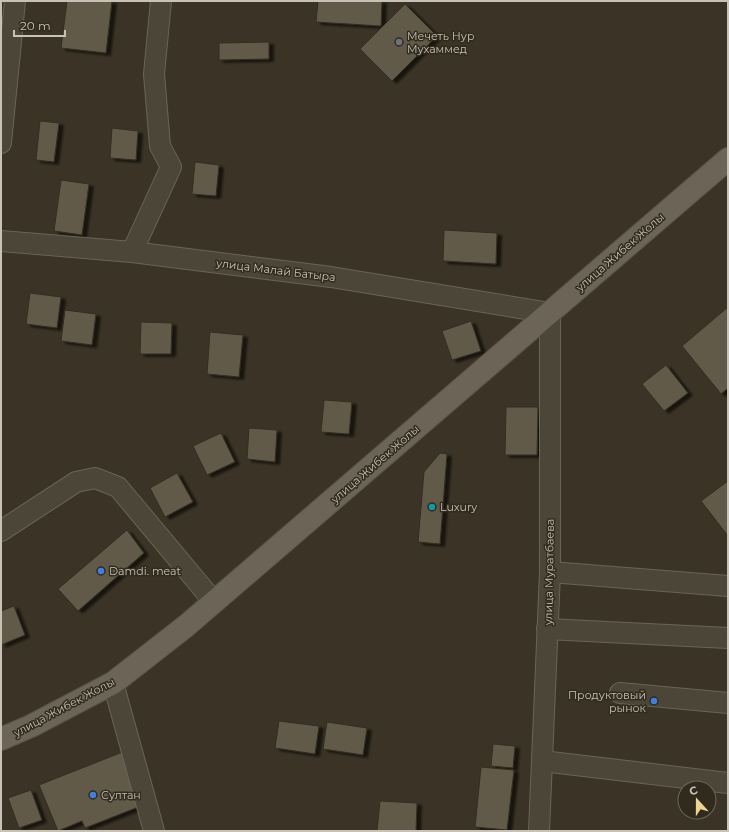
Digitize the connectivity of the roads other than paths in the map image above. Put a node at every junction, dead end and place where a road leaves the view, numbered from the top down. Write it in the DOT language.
graph roads {
  1 [pos="15,1"];
  2 [pos="161,1"];
  3 [pos="1,143"];
  4 [pos="728,159"];
  5 [pos="1,241"];
  6 [pos="132,252"];
  7 [pos="550,313"];
  8 [pos="1,531"];
  9 [pos="550,572"];
  10 [pos="728,586"];
  11 [pos="214,602"];
  12 [pos="547,629"];
  13 [pos="728,638"];
  14 [pos="113,683"];
  15 [pos="620,693"];
  16 [pos="728,702"];
  17 [pos="1,739"];
  18 [pos="542,761"];
  19 [pos="728,784"];
  20 [pos="154,831"];
  21 [pos="539,831"];
  1 -- 3 [label="street"];
  2 -- 6 [label="street"];
  4 -- 7 [label="main road, улица Жибек Жолы"];
  5 -- 6 [label="street, улица Малай Батыра"];
  6 -- 7 [label="street, улица Малай Батыра"];
  7 -- 9 [label="street, улица Муратбаева"];
  7 -- 11 [label="main road, улица Жибек Жолы"];
  8 -- 11 [label="street"];
  9 -- 10 [label="street"];
  9 -- 12 [label="street, улица Муратбаева"];
  11 -- 14 [label="main road, улица Жибек Жолы"];
  12 -- 13 [label="street"];
  12 -- 18 [label="street, улица Муратбаева"];
  14 -- 17 [label="main road, улица Жибек Жолы"];
  14 -- 20 [label="street"];
  15 -- 16 [label="street"];
  18 -- 19 [label="street"];
  18 -- 21 [label="street, улица Муратбаева"];
}
